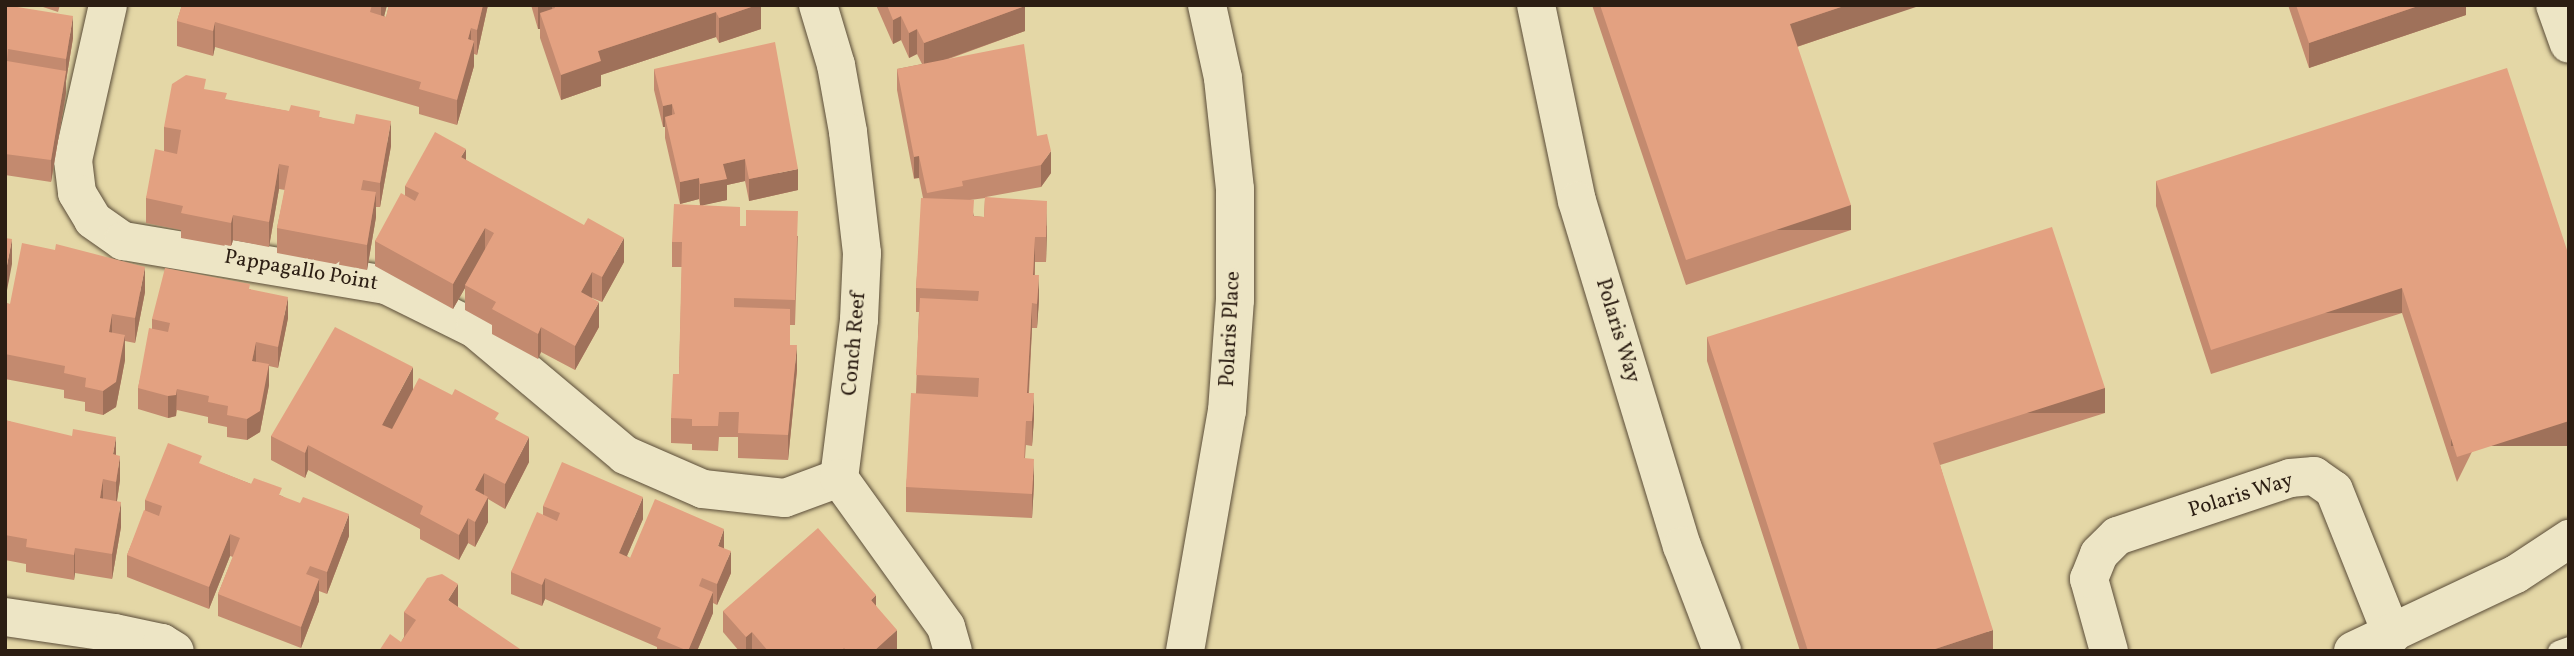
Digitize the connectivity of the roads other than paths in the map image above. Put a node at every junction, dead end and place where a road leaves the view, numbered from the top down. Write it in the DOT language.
graph roads {
  1 [pos="108,5"];
  2 [pos="818,5"];
  3 [pos="1207,5"];
  4 [pos="1536,5"];
  5 [pos="2555,5"];
  6 [pos="2569,44"];
  7 [pos="839,478"];
  8 [pos="2569,539"];
  9 [pos="5,617"];
  10 [pos="2392,635"];
  11 [pos="2569,648"];
  12 [pos="174,651"];
  13 [pos="953,651"];
  14 [pos="1185,651"];
  15 [pos="1722,651"];
  16 [pos="2109,651"];
  17 [pos="2353,651"];
  18 [pos="2558,651"];
  1 -- 7 [label="street, Pappagallo Point"];
  2 -- 7 [label="street, Conch Reef"];
  3 -- 14 [label="street, Polaris Place"];
  4 -- 15 [label="street, Polaris Way"];
  5 -- 6 [label="street"];
  7 -- 13 [label="street"];
  8 -- 10 [label="street"];
  9 -- 12 [label="street"];
  10 -- 16 [label="street, Polaris Way"];
  10 -- 17 [label="street"];
  11 -- 18 [label="lane"];
}
